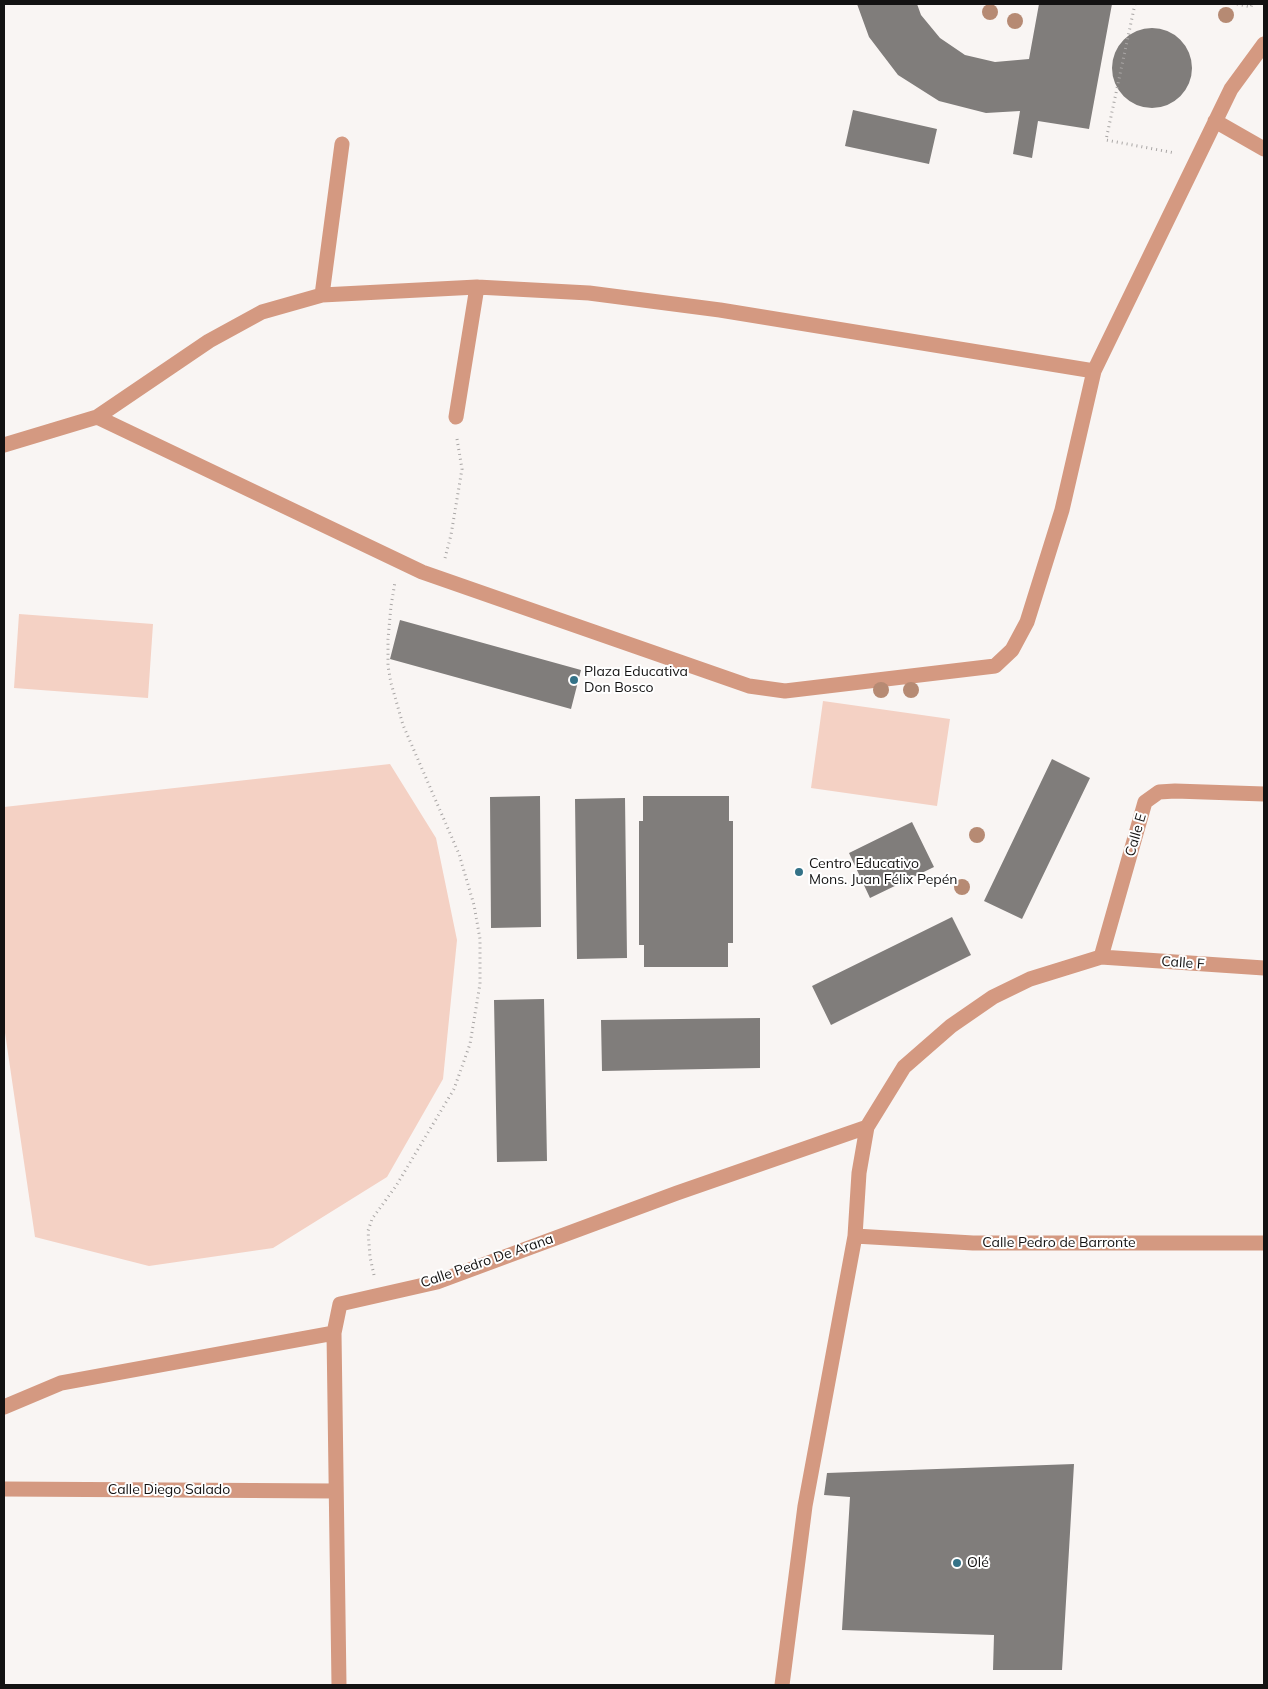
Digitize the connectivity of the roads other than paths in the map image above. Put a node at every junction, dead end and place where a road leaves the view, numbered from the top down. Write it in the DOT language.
graph roads {
  1 [pos="1264,44"];
  2 [pos="1215,121"];
  3 [pos="342,144"];
  4 [pos="1264,149"];
  5 [pos="477,287"];
  6 [pos="322,295"];
  7 [pos="1094,371"];
  8 [pos="97,418"];
  9 [pos="456,418"];
  10 [pos="4,445"];
  11 [pos="1264,794"];
  12 [pos="1102,957"];
  13 [pos="1264,968"];
  14 [pos="867,1127"];
  15 [pos="855,1236"];
  16 [pos="1264,1243"];
  17 [pos="334,1333"];
  18 [pos="4,1407"];
  19 [pos="4,1489"];
  20 [pos="335,1491"];
  21 [pos="339,1685"];
  22 [pos="782,1685"];
  1 -- 2 [label="street"];
  2 -- 4 [label="street"];
  2 -- 7 [label="street"];
  3 -- 6 [label="street"];
  5 -- 6 [label="street"];
  5 -- 7 [label="street"];
  5 -- 9 [label="street"];
  6 -- 8 [label="street"];
  7 -- 8 [label="street"];
  8 -- 10 [label="street"];
  11 -- 12 [label="street, Calle E"];
  12 -- 13 [label="street, Calle F"];
  12 -- 14 [label="street"];
  14 -- 15 [label="street"];
  14 -- 17 [label="street, Calle Pedro De Arana"];
  15 -- 16 [label="street, Calle Pedro de Barronte"];
  15 -- 22 [label="street"];
  17 -- 18 [label="street"];
  17 -- 20 [label="street"];
  19 -- 20 [label="street, Calle Diego Salado"];
  20 -- 21 [label="street"];
}
